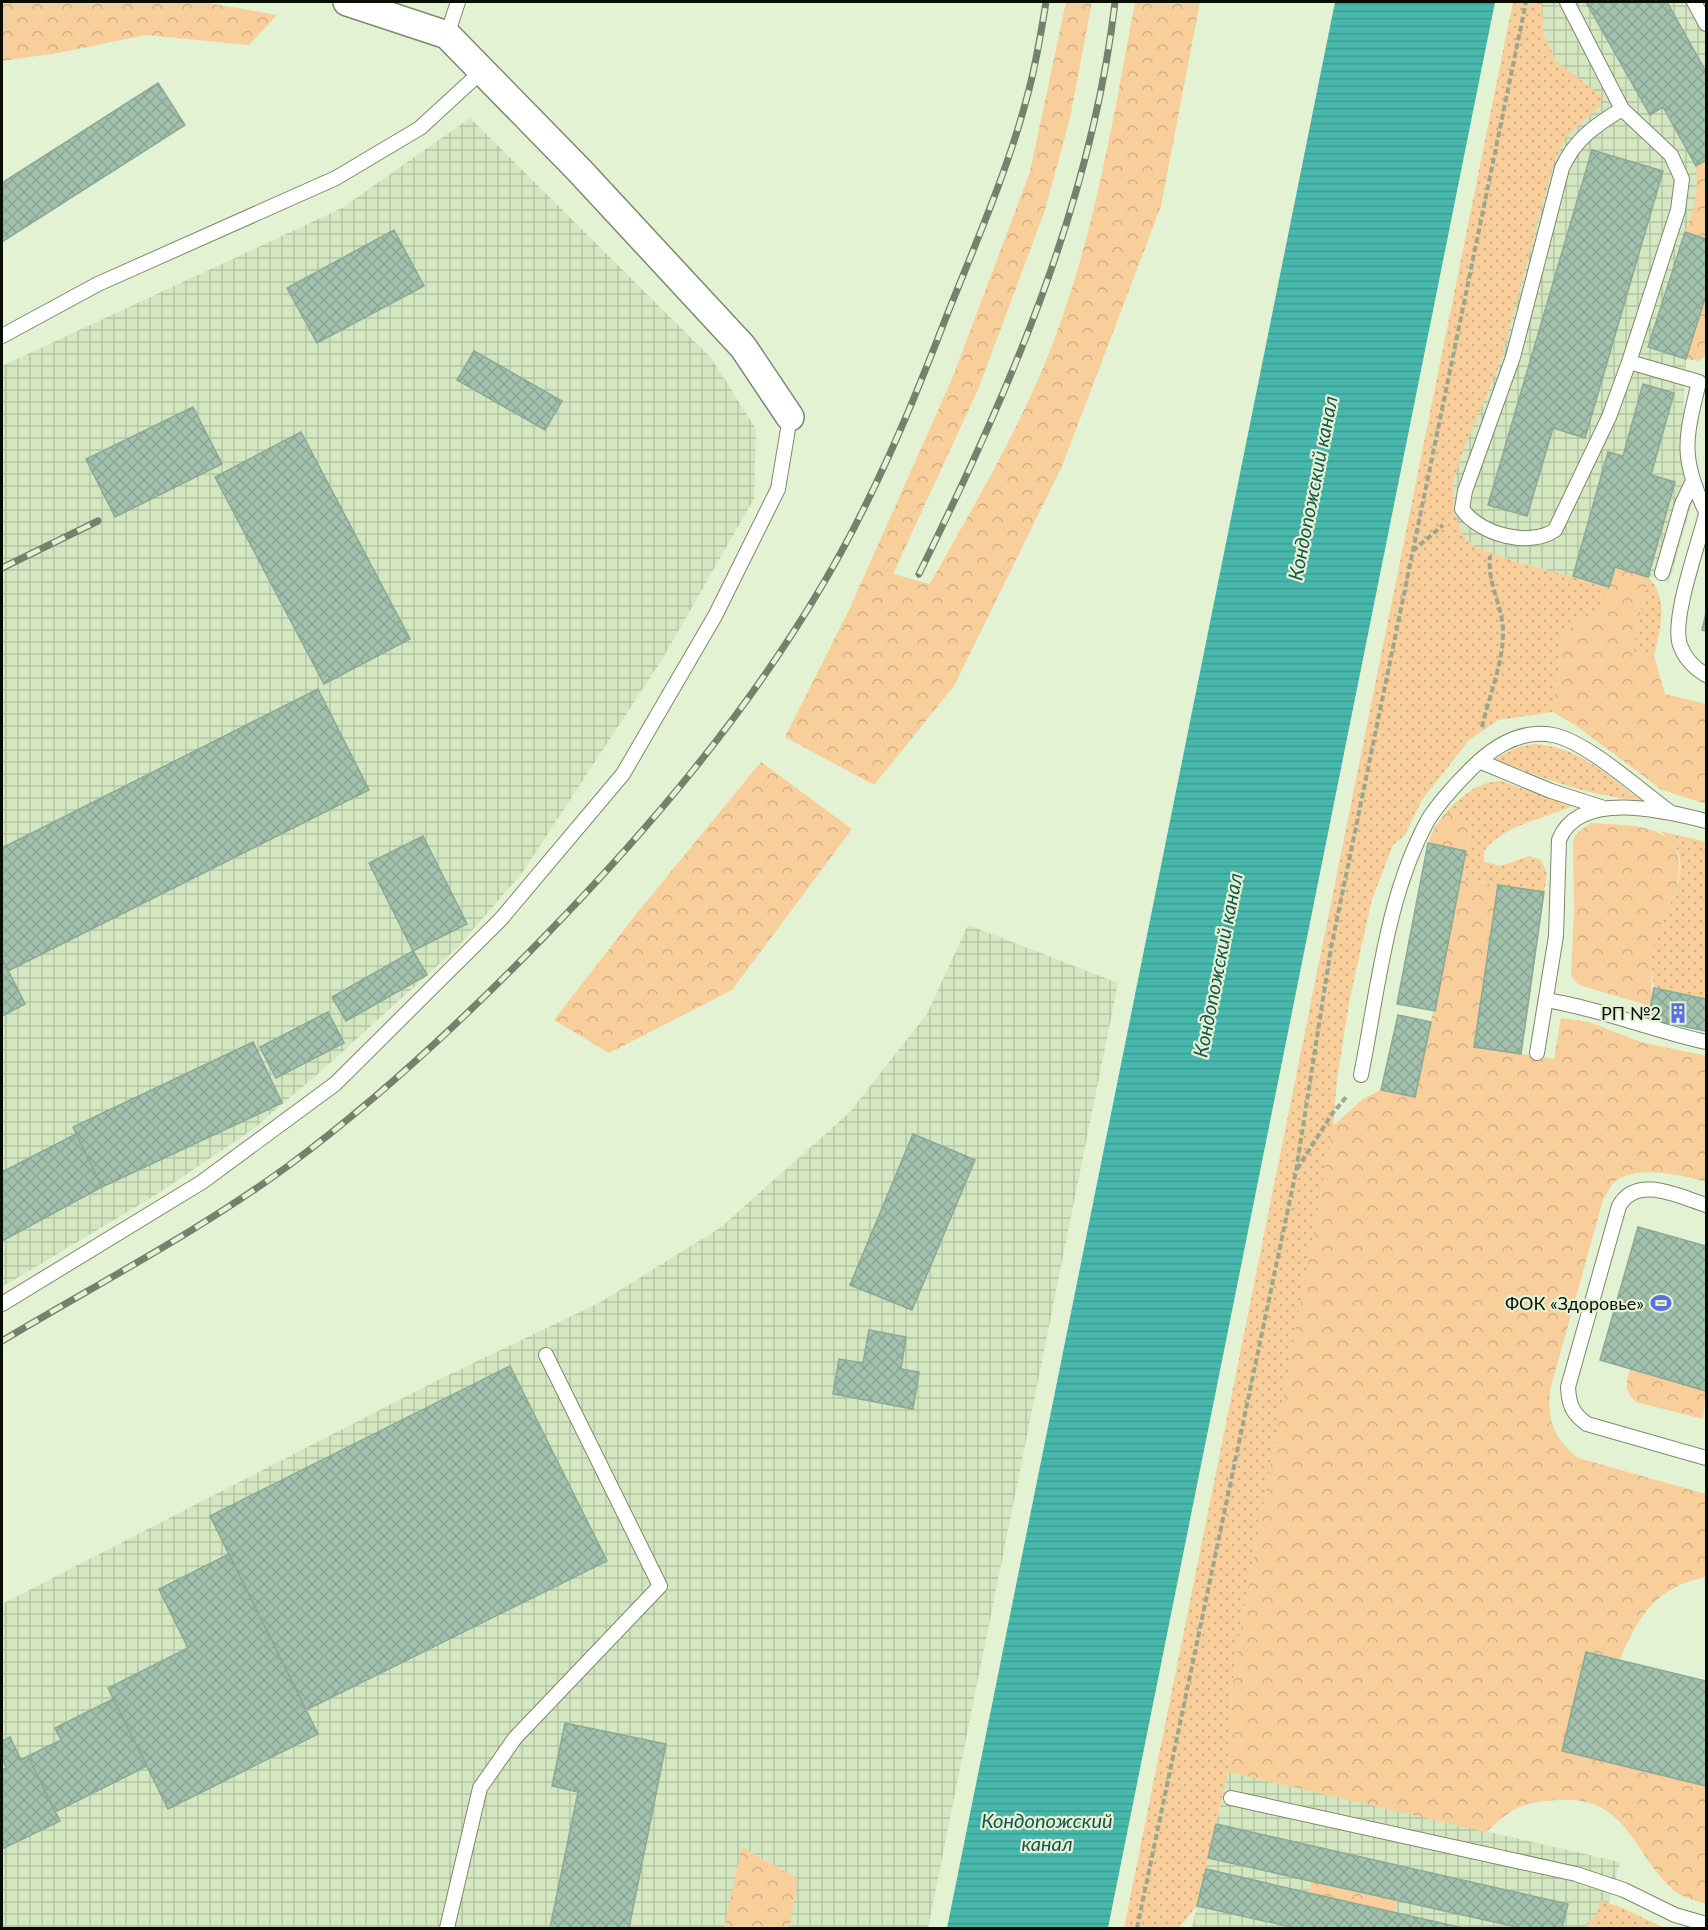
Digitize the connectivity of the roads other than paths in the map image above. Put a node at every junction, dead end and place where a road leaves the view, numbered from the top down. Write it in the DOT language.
graph roads {
  1 [pos="347,2"];
  2 [pos="458,2"];
  3 [pos="1567,2"];
  4 [pos="1694,2"];
  5 [pos="1707,24"];
  6 [pos="447,35"];
  7 [pos="482,71"];
  8 [pos="1622,109"];
  9 [pos="2,336"];
  10 [pos="1629,362"];
  11 [pos="1703,379"];
  12 [pos="790,417"];
  13 [pos="1692,483"];
  14 [pos="1707,513"];
  15 [pos="1662,573"];
  16 [pos="1707,675"];
  17 [pos="1479,761"];
  18 [pos="1601,807"];
  19 [pos="1670,813"];
  20 [pos="1707,821"];
  21 [pos="1546,1000"];
  22 [pos="1707,1042"];
  23 [pos="1537,1053"];
  24 [pos="1361,1076"];
  25 [pos="1707,1205"];
  26 [pos="2,1304"];
  27 [pos="546,1355"];
  28 [pos="1707,1458"];
  29 [pos="1231,1798"];
  30 [pos="1707,1924"];
  31 [pos="447,1929"];
  1 -- 6 [label="street"];
  2 -- 6 [label="lane"];
  3 -- 8 [label="lane"];
  4 -- 5 [label="lane"];
  6 -- 7 [label="street"];
  7 -- 9 [label="lane"];
  7 -- 12 [label="street"];
  8 -- 10 [label="lane"];
  8 -- 10 [label="lane"];
  10 -- 11 [label="lane"];
  11 -- 13 [label="lane"];
  12 -- 26 [label="lane"];
  13 -- 14 [label="lane"];
  13 -- 15 [label="lane"];
  14 -- 16 [label="lane"];
  17 -- 18 [label="lane"];
  17 -- 19 [label="lane"];
  17 -- 24 [label="lane"];
  18 -- 19 [label="lane"];
  18 -- 21 [label="lane"];
  19 -- 20 [label="lane"];
  21 -- 22 [label="lane"];
  21 -- 23 [label="lane"];
  25 -- 28 [label="lane"];
  27 -- 31 [label="lane"];
  29 -- 30 [label="lane"];
}
